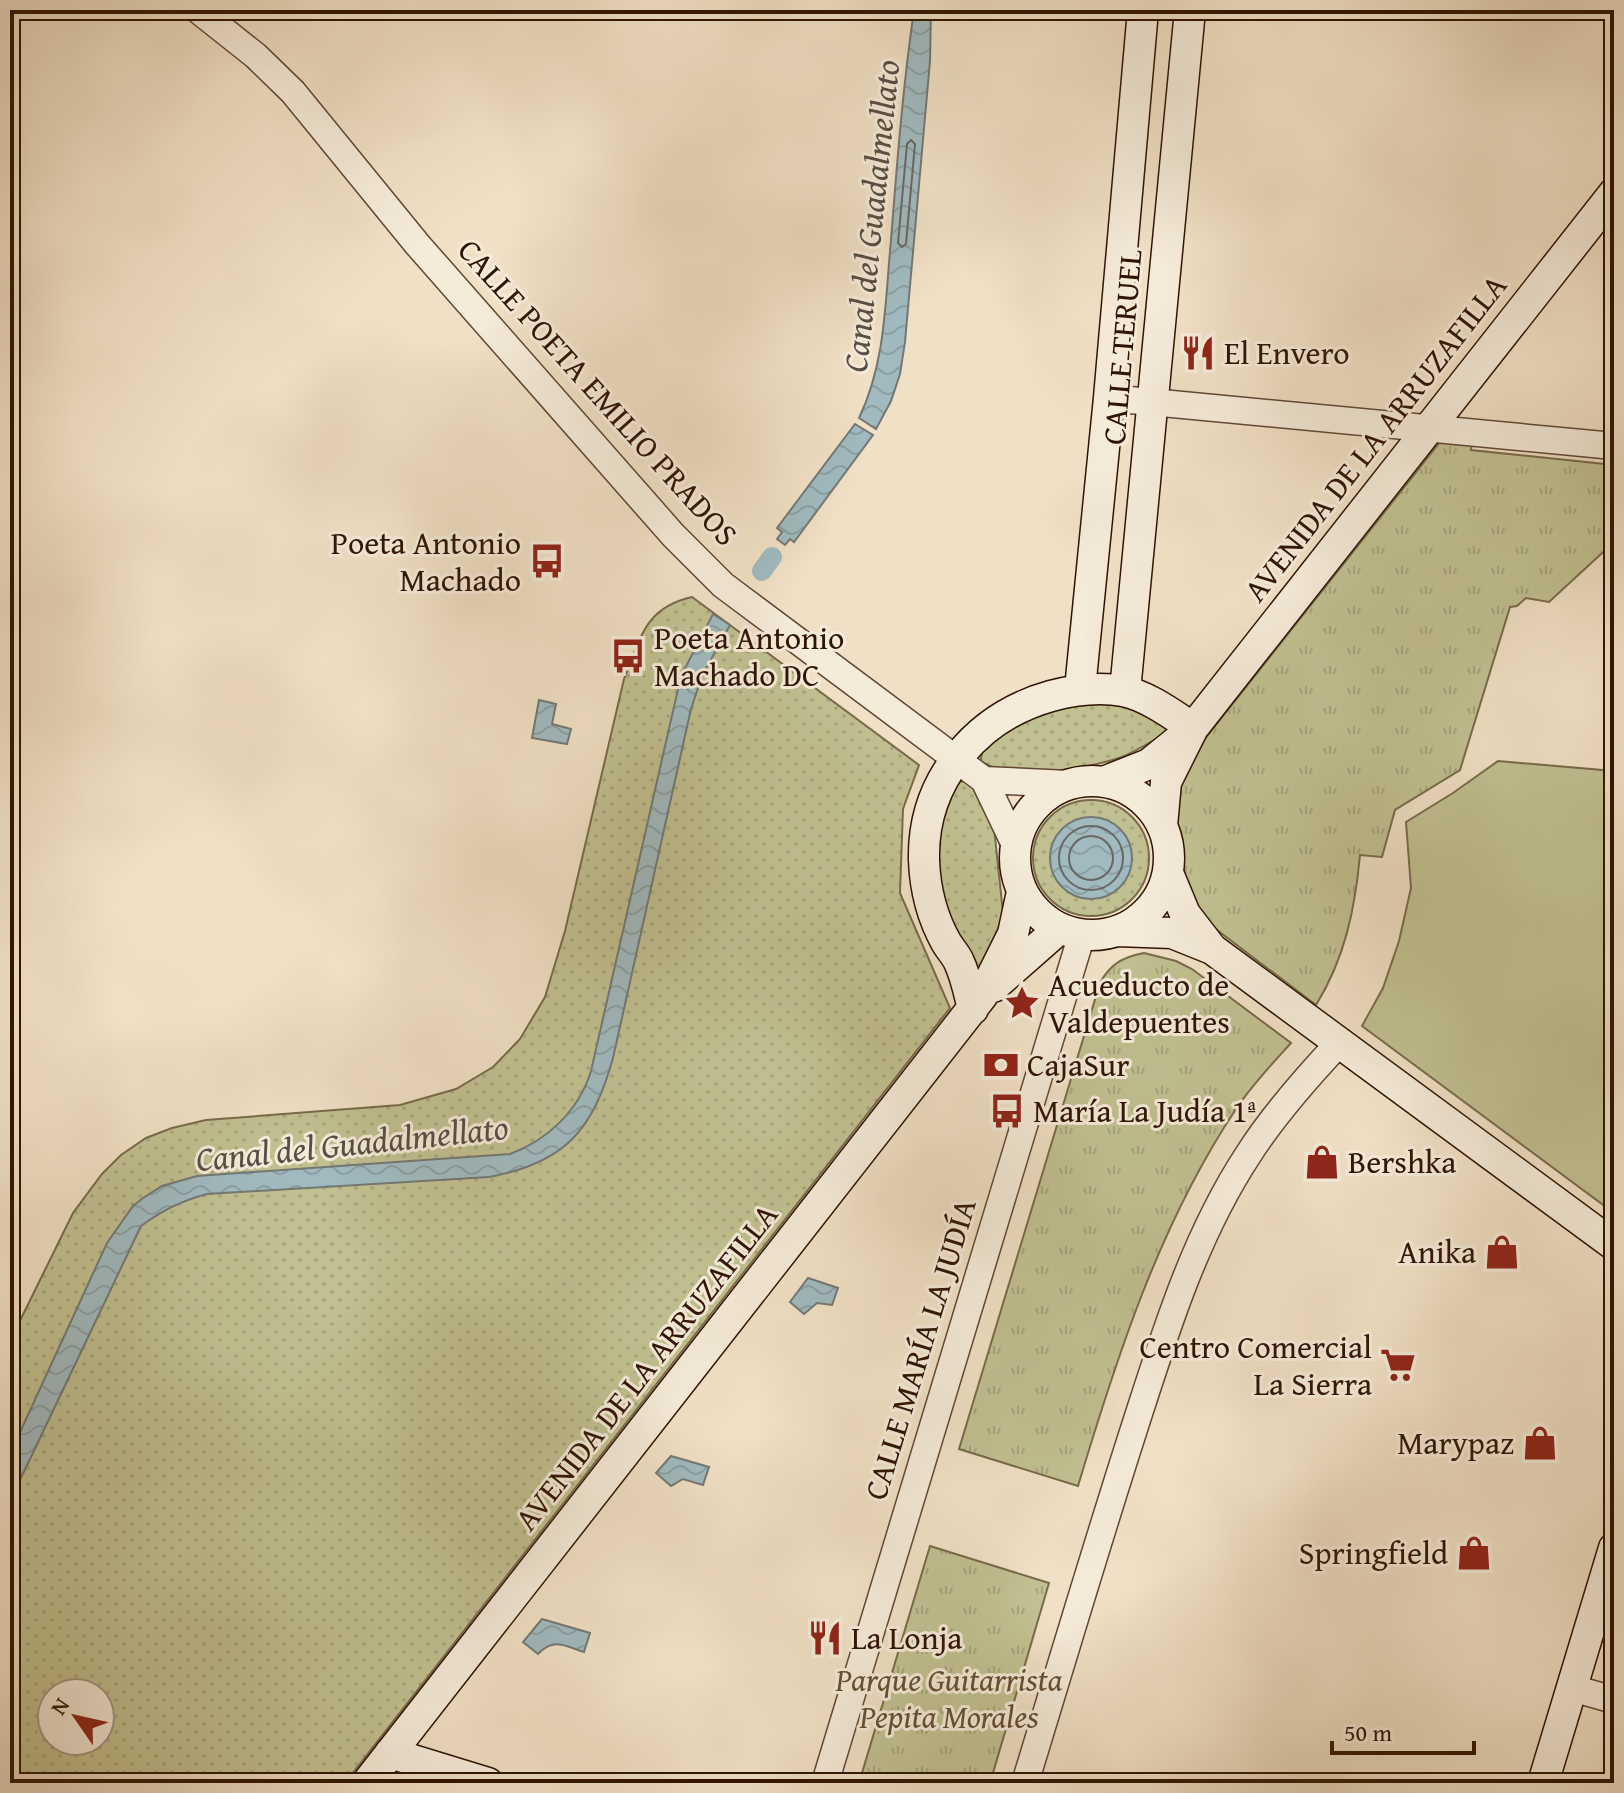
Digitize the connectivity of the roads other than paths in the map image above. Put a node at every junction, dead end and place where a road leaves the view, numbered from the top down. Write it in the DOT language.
graph roads {
  1 [pos="198,10"];
  2 [pos="1143,10"];
  3 [pos="1190,10"];
  4 [pos="1614,193"];
  5 [pos="1109,398"];
  6 [pos="1153,401"];
  7 [pos="1428,429"];
  8 [pos="1614,446"];
  9 [pos="1080,689"];
  10 [pos="1125,691"];
  11 [pos="1193,728"];
  12 [pos="956,758"];
  13 [pos="984,780"];
  14 [pos="1106,781"];
  15 [pos="1069,784"];
  16 [pos="1162,826"];
  17 [pos="1016,847"];
  18 [pos="1168,873"];
  19 [pos="1022,892"];
  20 [pos="1071,931"];
  21 [pos="1117,931"];
  22 [pos="1212,949"];
  23 [pos="977,1002"];
  24 [pos="1340,1042"];
  25 [pos="1614,1245"];
  26 [pos="1614,1548"];
  27 [pos="1572,1688"];
  28 [pos="1614,1700"];
  29 [pos="390,1753"];
  30 [pos="367,1783"];
  31 [pos="488,1783"];
  32 [pos="825,1783"];
  33 [pos="1025,1783"];
  34 [pos="1543,1783"];
  1 -- 12 [label="street, CALLE POETA EMILIO PRADOS"];
  2 -- 5 [label="main road, CALLE TERUEL"];
  3 -- 6 [label="main road, CALLE TERUEL"];
  4 -- 7 [label="main road, AVENIDA DE LA ARRUZAFILLA"];
  5 -- 6 [label="street"];
  5 -- 9 [label="main road, CALLE TERUEL"];
  6 -- 7 [label="street"];
  6 -- 10 [label="main road, CALLE TERUEL"];
  7 -- 8 [label="street"];
  7 -- 11 [label="main road, AVENIDA DE LA ARRUZAFILLA"];
  9 -- 10 [label="main road"];
  9 -- 12 [label="main road"];
  10 -- 11 [label="main road"];
  11 -- 14 [label="main road, AVENIDA DE LA ARRUZAFILLA"];
  11 -- 16 [label="main road, AVENIDA DE LA ARRUZAFILLA"];
  12 -- 13 [label="street, CALLE POETA EMILIO PRADOS"];
  12 -- 23 [label="main road"];
  13 -- 15 [label="street"];
  13 -- 17 [label="street"];
  14 -- 15 [label="main road"];
  14 -- 16 [label="main road"];
  15 -- 17 [label="main road"];
  16 -- 18 [label="main road"];
  17 -- 19 [label="main road"];
  18 -- 21 [label="main road"];
  18 -- 22 [label="main road"];
  19 -- 20 [label="main road"];
  19 -- 23 [label="main road, AVENIDA DE LA ARRUZAFILLA"];
  20 -- 21 [label="main road"];
  20 -- 23 [label="main road, AVENIDA DE LA ARRUZAFILLA"];
  20 -- 32 [label="street, CALLE MARÍA LA JUDÍA"];
  21 -- 22 [label="main road"];
  22 -- 24 [label="main road"];
  23 -- 29 [label="main road, AVENIDA DE LA ARRUZAFILLA"];
  24 -- 25 [label="main road"];
  24 -- 33 [label="street"];
  26 -- 27 [label="main road"];
  27 -- 28 [label="street"];
  27 -- 34 [label="main road"];
  29 -- 30 [label="main road, AVENIDA DE LA ARRUZAFILLA"];
  29 -- 31 [label="main road"];
}
